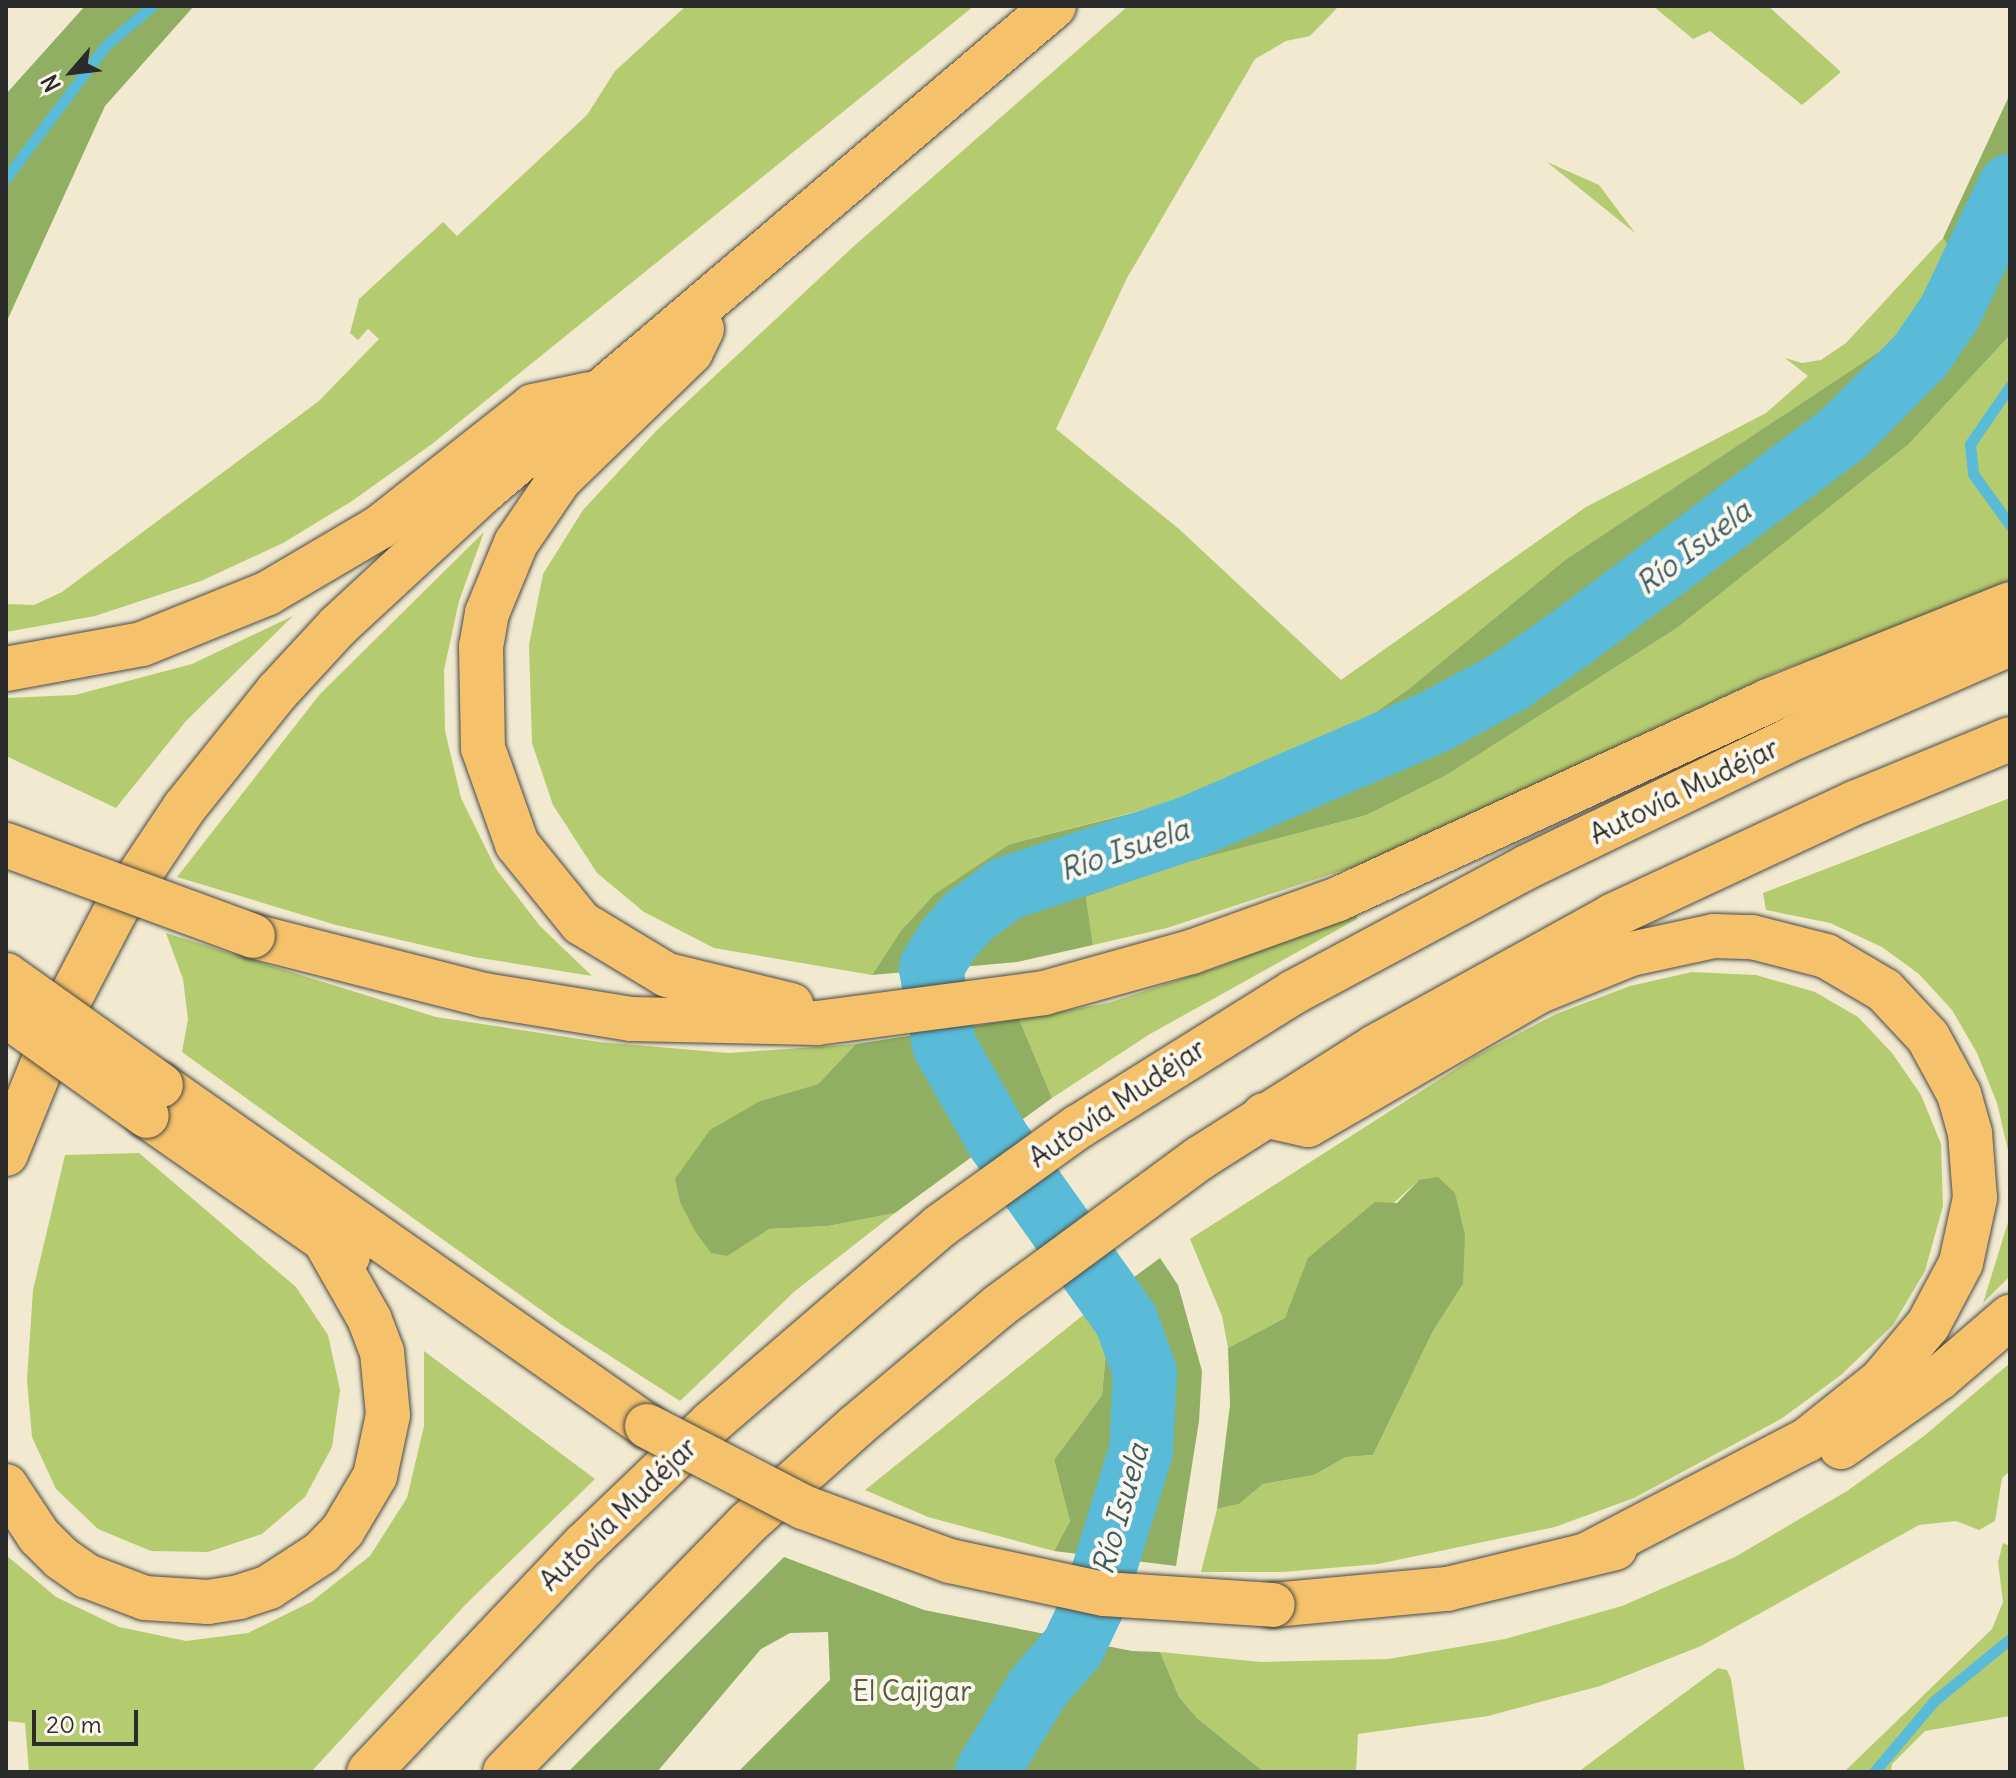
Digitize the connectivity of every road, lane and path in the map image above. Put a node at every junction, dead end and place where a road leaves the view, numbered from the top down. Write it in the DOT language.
graph roads {
  1 [pos="1054,6"];
  2 [pos="723,287"];
  3 [pos="597,393"];
  4 [pos="2010,604"];
  5 [pos="2010,644"];
  6 [pos="6,669"];
  7 [pos="2010,739"];
  8 [pos="6,845"];
  9 [pos="92,953"];
  10 [pos="6,975"];
  11 [pos="6,1015"];
  12 [pos="817,1023"];
  13 [pos="6,1069"];
  14 [pos="154,1101"];
  15 [pos="1264,1115"];
  16 [pos="6,1154"];
  17 [pos="324,1239"];
  18 [pos="2010,1317"];
  19 [pos="647,1426"];
  20 [pos="6,1486"];
  21 [pos="1588,1554"];
  22 [pos="369,1772"];
  23 [pos="505,1772"];
  1 -- 2 [label="highway"];
  2 -- 3 [label="highway"];
  2 -- 12 [label="highway"];
  3 -- 6 [label="highway"];
  3 -- 9 [label="highway"];
  4 -- 12 [label="highway"];
  5 -- 22 [label="highway, Autovía Mudéjar"];
  7 -- 15 [label="highway"];
  8 -- 12 [label="highway, bridge"];
  9 -- 13 [label="highway"];
  9 -- 16 [label="highway"];
  10 -- 14 [label="highway, bridge"];
  11 -- 14 [label="highway, bridge"];
  14 -- 17 [label="highway"];
  14 -- 19 [label="highway"];
  15 -- 21 [label="highway"];
  15 -- 23 [label="highway"];
  17 -- 19 [label="highway"];
  17 -- 20 [label="highway"];
  18 -- 21 [label="highway"];
  19 -- 21 [label="highway, bridge"];
}
